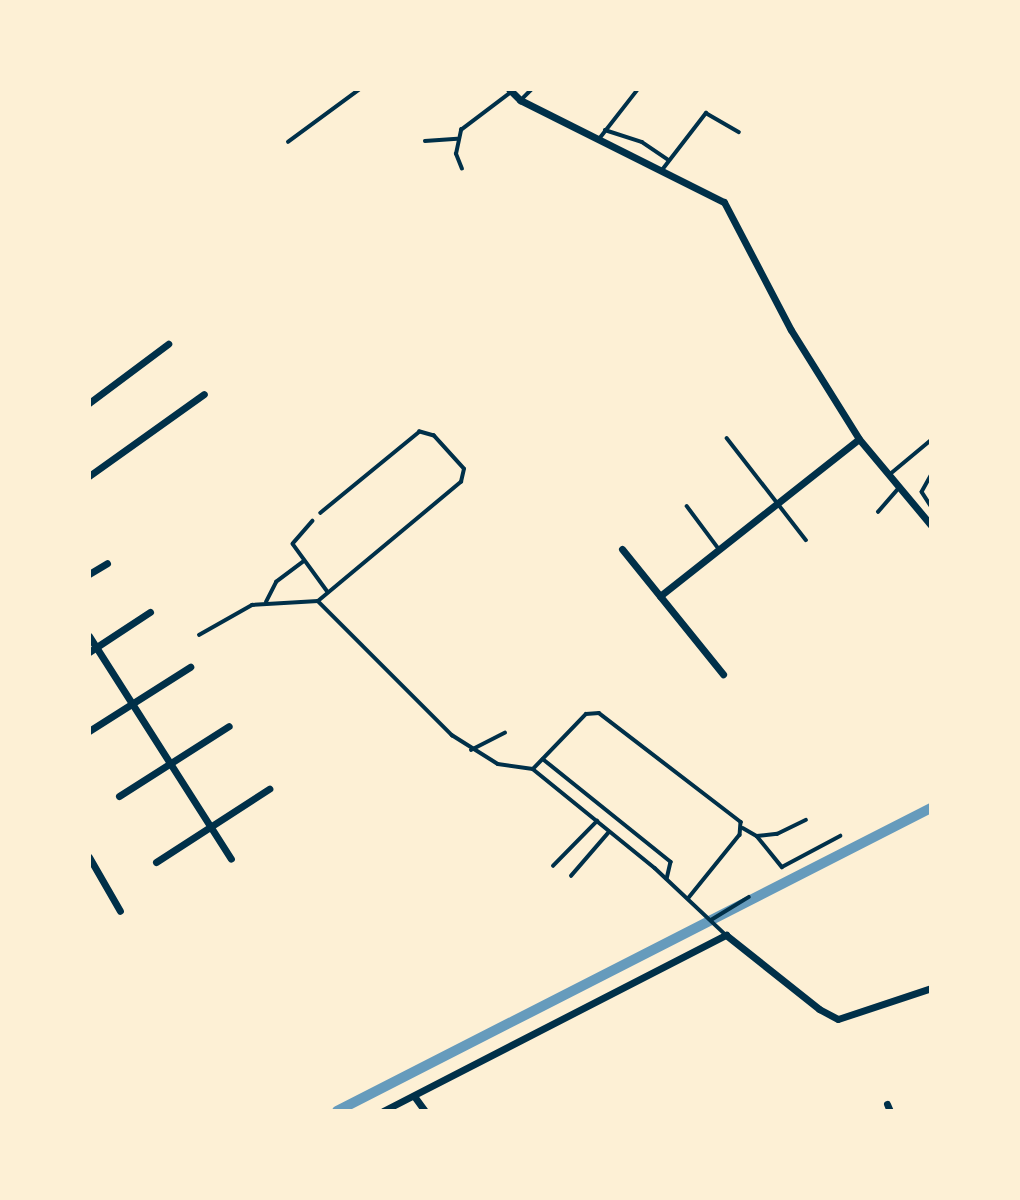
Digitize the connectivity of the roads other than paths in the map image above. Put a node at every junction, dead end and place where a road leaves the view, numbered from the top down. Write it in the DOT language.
graph roads {
  1 [pos="360,89"];
  2 [pos="532,89"];
  3 [pos="638,89"];
  4 [pos="510,90"];
  5 [pos="520,100"];
  6 [pos="606,130"];
  7 [pos="738,132"];
  8 [pos="457,139"];
  9 [pos="599,139"];
  10 [pos="425,141"];
  11 [pos="288,142"];
  12 [pos="669,160"];
  13 [pos="462,169"];
  14 [pos="662,170"];
  15 [pos="168,344"];
  16 [pos="204,394"];
  17 [pos="89,403"];
  18 [pos="727,438"];
  19 [pos="859,439"];
  20 [pos="931,440"];
  21 [pos="888,476"];
  22 [pos="931,476"];
  23 [pos="89,477"];
  24 [pos="899,488"];
  25 [pos="777,503"];
  26 [pos="687,506"];
  27 [pos="931,506"];
  28 [pos="878,512"];
  29 [pos="321,513"];
  30 [pos="313,521"];
  31 [pos="931,525"];
  32 [pos="806,540"];
  33 [pos="622,549"];
  34 [pos="719,549"];
  35 [pos="304,561"];
  36 [pos="107,563"];
  37 [pos="89,574"];
  38 [pos="328,592"];
  39 [pos="660,596"];
  40 [pos="318,601"];
  41 [pos="266,602"];
  42 [pos="150,612"];
  43 [pos="199,635"];
  44 [pos="89,636"];
  45 [pos="93,650"];
  46 [pos="190,667"];
  47 [pos="723,674"];
  48 [pos="132,704"];
  49 [pos="229,726"];
  50 [pos="89,731"];
  51 [pos="505,733"];
  52 [pos="471,750"];
  53 [pos="543,759"];
  54 [pos="170,764"];
  55 [pos="533,769"];
  56 [pos="269,789"];
  57 [pos="119,796"];
  58 [pos="806,820"];
  59 [pos="597,821"];
  60 [pos="210,826"];
  61 [pos="743,828"];
  62 [pos="609,832"];
  63 [pos="757,836"];
  64 [pos="840,836"];
  65 [pos="89,857"];
  66 [pos="231,859"];
  67 [pos="156,862"];
  68 [pos="553,866"];
  69 [pos="570,876"];
  70 [pos="667,878"];
  71 [pos="749,897"];
  72 [pos="689,898"];
  73 [pos="120,911"];
  74 [pos="713,922"];
  75 [pos="724,933"];
  76 [pos="931,988"];
  77 [pos="414,1096"];
  78 [pos="383,1111"];
  79 [pos="425,1111"];
  1 -- 11 [label="lane"];
  2 -- 5 [label="lane"];
  3 -- 6 [label="lane"];
  4 -- 5 [label="street"];
  4 -- 8 [label="lane"];
  5 -- 9 [label="street"];
  6 -- 9 [label="lane"];
  6 -- 12 [label="lane"];
  7 -- 12 [label="lane"];
  8 -- 10 [label="lane"];
  8 -- 13 [label="lane"];
  9 -- 14 [label="street"];
  12 -- 14 [label="lane"];
  14 -- 19 [label="street"];
  15 -- 17 [label="street"];
  16 -- 23 [label="street"];
  18 -- 25 [label="lane"];
  19 -- 21 [label="street"];
  19 -- 25 [label="street"];
  20 -- 21 [label="lane"];
  21 -- 24 [label="street"];
  22 -- 27 [label="lane"];
  24 -- 28 [label="lane"];
  24 -- 31 [label="street"];
  25 -- 32 [label="lane"];
  25 -- 34 [label="street"];
  26 -- 34 [label="lane"];
  29 -- 38 [label="lane"];
  30 -- 35 [label="lane"];
  33 -- 39 [label="street"];
  34 -- 39 [label="street"];
  35 -- 38 [label="lane"];
  35 -- 41 [label="lane"];
  36 -- 37 [label="street"];
  38 -- 40 [label="lane"];
  39 -- 47 [label="street"];
  40 -- 41 [label="lane"];
  40 -- 52 [label="lane"];
  41 -- 43 [label="lane"];
  42 -- 45 [label="street"];
  44 -- 45 [label="street"];
  45 -- 48 [label="street"];
  46 -- 48 [label="street"];
  48 -- 50 [label="street"];
  48 -- 54 [label="street"];
  49 -- 54 [label="street"];
  51 -- 52 [label="lane"];
  52 -- 55 [label="lane"];
  53 -- 55 [label="lane"];
  53 -- 61 [label="lane"];
  53 -- 70 [label="lane"];
  54 -- 57 [label="street"];
  54 -- 60 [label="street"];
  55 -- 59 [label="lane"];
  56 -- 60 [label="street"];
  58 -- 63 [label="lane"];
  59 -- 62 [label="lane"];
  59 -- 68 [label="lane"];
  60 -- 66 [label="street"];
  60 -- 67 [label="street"];
  61 -- 63 [label="lane"];
  61 -- 72 [label="lane"];
  62 -- 69 [label="lane"];
  62 -- 70 [label="lane"];
  63 -- 64 [label="lane"];
  65 -- 73 [label="street"];
  70 -- 72 [label="lane"];
  71 -- 74 [label="lane"];
  72 -- 74 [label="lane"];
  74 -- 75 [label="lane"];
  75 -- 76 [label="street"];
  75 -- 77 [label="street"];
  77 -- 78 [label="street"];
  77 -- 79 [label="street"];
}
